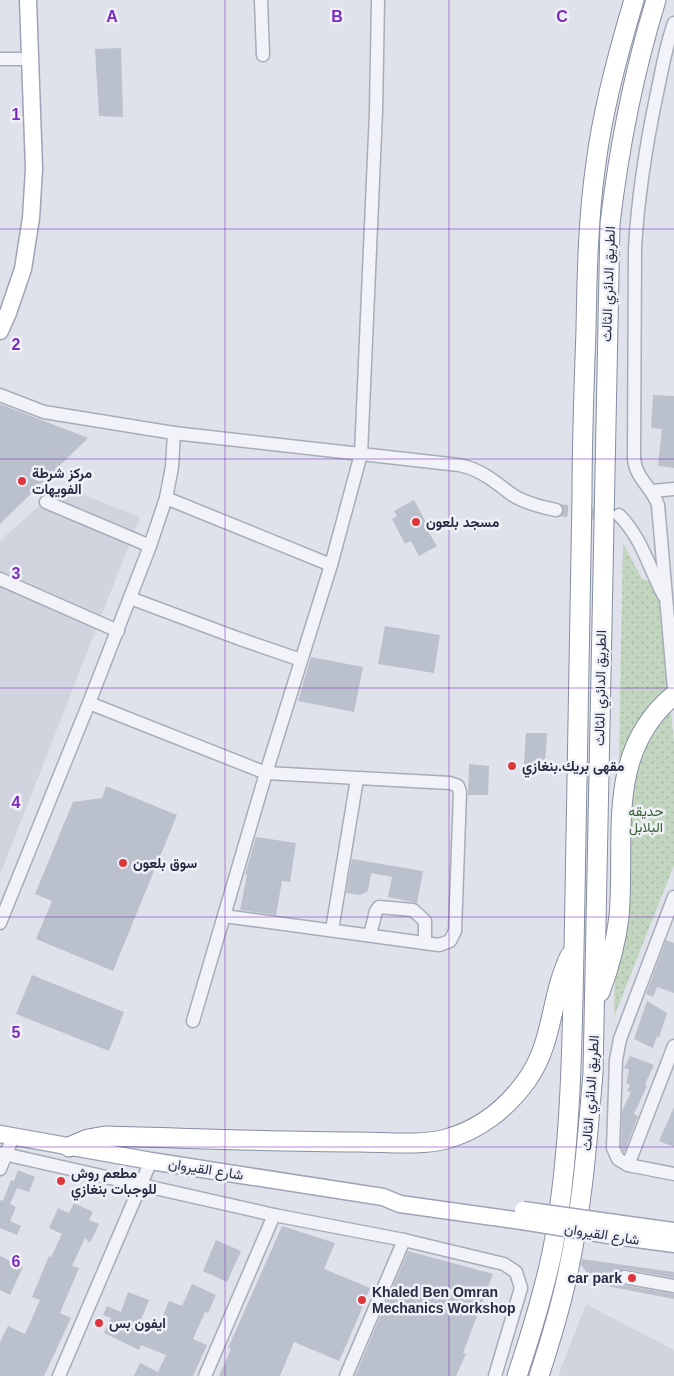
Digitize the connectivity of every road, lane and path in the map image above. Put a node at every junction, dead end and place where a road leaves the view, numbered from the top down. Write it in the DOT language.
graph roads {
  1 [pos="28,0"];
  2 [pos="261,0"];
  3 [pos="378,0"];
  4 [pos="634,0"];
  5 [pos="656,0"];
  6 [pos="674,22"];
  7 [pos="263,55"];
  8 [pos="29,58"];
  9 [pos="0,59"];
  10 [pos="0,331"];
  11 [pos="0,395"];
  12 [pos="174,433"];
  13 [pos="361,454"];
  14 [pos="674,489"];
  15 [pos="652,491"];
  16 [pos="166,498"];
  17 [pos="46,502"];
  18 [pos="556,510"];
  19 [pos="619,515"];
  20 [pos="150,546"];
  21 [pos="331,565"];
  22 [pos="0,579"];
  23 [pos="130,598"];
  24 [pos="667,603"];
  25 [pos="671,624"];
  26 [pos="118,630"];
  27 [pos="301,660"];
  28 [pos="674,689"];
  29 [pos="674,695"];
  30 [pos="89,703"];
  31 [pos="266,773"];
  32 [pos="358,779"];
  33 [pos="674,897"];
  34 [pos="224,916"];
  35 [pos="0,922"];
  36 [pos="332,930"];
  37 [pos="370,935"];
  38 [pos="425,943"];
  39 [pos="574,948"];
  40 [pos="594,1007"];
  41 [pos="192,1021"];
  42 [pos="674,1046"];
  43 [pos="7,1136"];
  44 [pos="69,1147"];
  45 [pos="3,1154"];
  46 [pos="151,1161"];
  47 [pos="628,1165"];
  48 [pos="0,1169"];
  49 [pos="674,1174"];
  50 [pos="141,1184"];
  51 [pos="274,1215"];
  52 [pos="615,1229"];
  53 [pos="674,1231"];
  54 [pos="404,1240"];
  55 [pos="674,1244"];
  56 [pos="624,1277"];
  57 [pos="674,1286"];
  58 [pos="59,1376"];
  59 [pos="205,1376"];
  60 [pos="346,1376"];
  61 [pos="496,1376"];
  62 [pos="517,1376"];
  63 [pos="538,1376"];
  1 -- 8 [label="main road"];
  2 -- 7 [label="street"];
  3 -- 13 [label="street"];
  4 -- 39 [label="highway, الطريق الدائري الثالث"];
  5 -- 40 [label="highway, الطريق الدائري الثالث"];
  6 -- 15 [label="street"];
  8 -- 9 [label="street"];
  8 -- 10 [label="main road"];
  11 -- 12 [label="street"];
  12 -- 13 [label="street"];
  12 -- 16 [label="street"];
  13 -- 18 [label="street"];
  13 -- 21 [label="street"];
  14 -- 15 [label="street"];
  15 -- 24 [label="street"];
  16 -- 20 [label="street"];
  16 -- 21 [label="street"];
  17 -- 20 [label="street"];
  19 -- 24 [label="street"];
  20 -- 23 [label="street"];
  21 -- 27 [label="street"];
  22 -- 26 [label="street"];
  23 -- 26 [label="street"];
  23 -- 27 [label="street"];
  24 -- 25 [label="street"];
  25 -- 28 [label="street"];
  26 -- 30 [label="street"];
  27 -- 31 [label="street"];
  29 -- 40 [label="highway"];
  30 -- 31 [label="street"];
  30 -- 35 [label="street"];
  31 -- 32 [label="street"];
  31 -- 34 [label="street"];
  32 -- 36 [label="street"];
  32 -- 38 [label="street"];
  33 -- 47 [label="street"];
  34 -- 36 [label="street"];
  34 -- 41 [label="street"];
  36 -- 37 [label="street"];
  37 -- 38 [label="street"];
  37 -- 38 [label="street"];
  39 -- 44 [label="highway"];
  39 -- 62 [label="highway, الطريق الدائري الثالث"];
  40 -- 63 [label="highway, الطريق الدائري الثالث"];
  42 -- 47 [label="street"];
  43 -- 44 [label="main road, شارع القيروان"];
  43 -- 45 [label="street"];
  44 -- 46 [label="main road, شارع القيروان"];
  45 -- 48 [label="street"];
  45 -- 50 [label="street"];
  46 -- 50 [label="street"];
  46 -- 52 [label="main road, شارع القيروان, bridge"];
  47 -- 49 [label="street"];
  50 -- 51 [label="street"];
  50 -- 58 [label="street"];
  51 -- 54 [label="street"];
  51 -- 59 [label="street"];
  52 -- 53 [label="main road, شارع القيروان"];
  52 -- 55 [label="main road, شارع القيروان"];
  54 -- 60 [label="street"];
  54 -- 61 [label="street"];
  56 -- 57 [label="street"];
}
